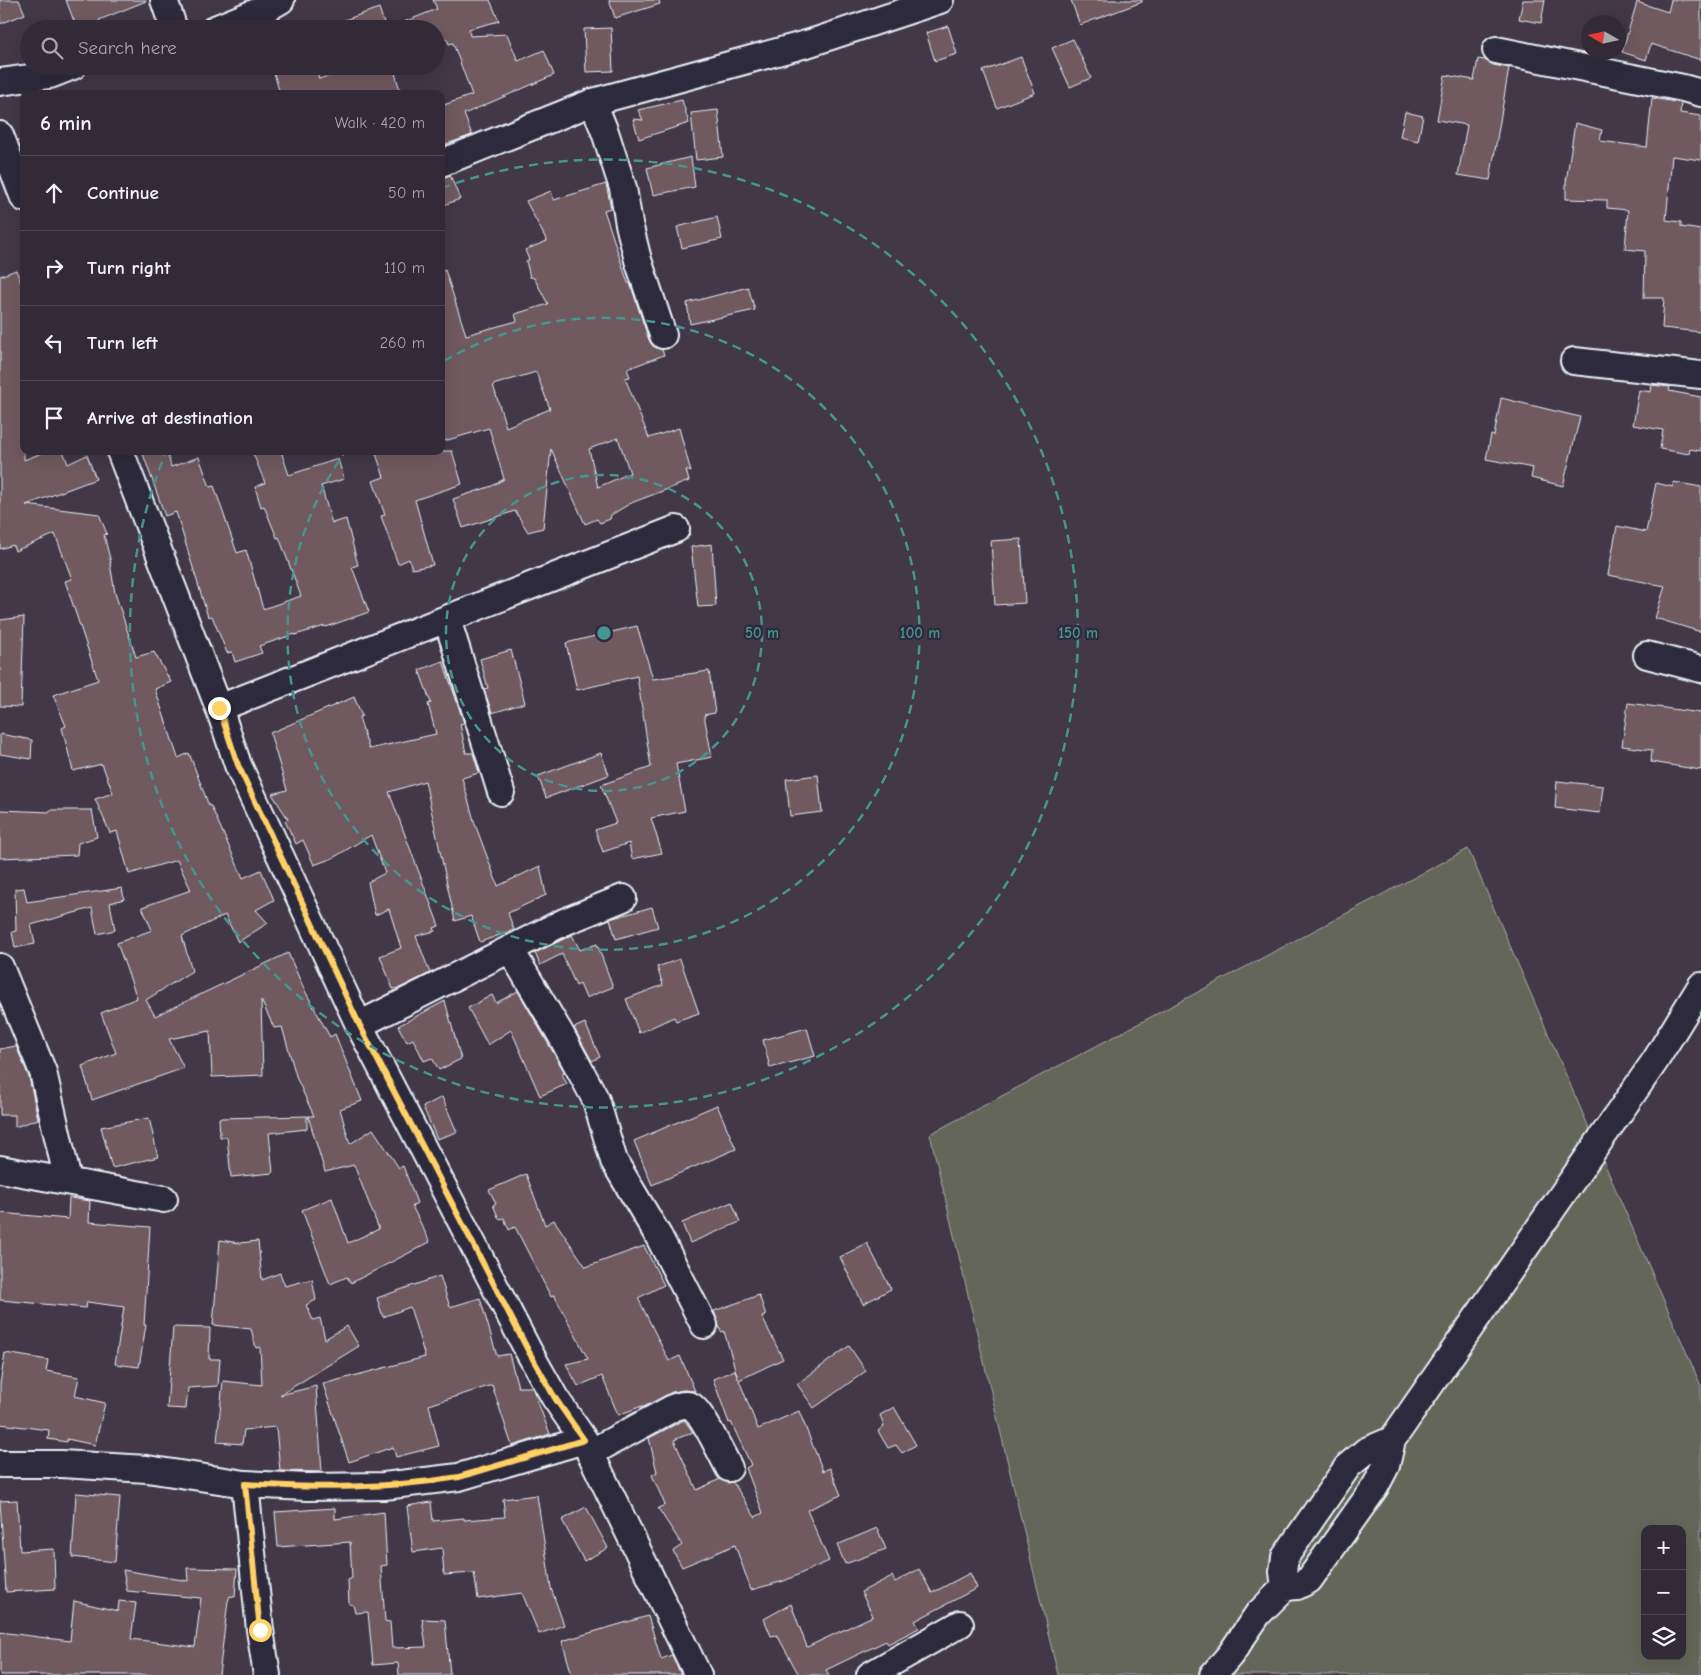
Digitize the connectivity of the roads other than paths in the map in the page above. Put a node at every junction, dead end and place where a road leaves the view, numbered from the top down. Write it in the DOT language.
graph roads {
  1 [pos="164,0"];
  2 [pos="281,0"];
  3 [pos="940,0"];
  4 [pos="171,20"];
  5 [pos="236,20"];
  6 [pos="1496,50"];
  7 [pos="50,75"];
  8 [pos="0,82"];
  9 [pos="1701,93"];
  10 [pos="593,102"];
  11 [pos="0,135"];
  12 [pos="445,161"];
  13 [pos="20,188"];
  14 [pos="663,335"];
  15 [pos="1574,361"];
  16 [pos="1701,375"];
  17 [pos="122,455"];
  18 [pos="676,529"];
  19 [pos="447,618"];
  20 [pos="1647,655"];
  21 [pos="1701,669"];
  22 [pos="219,708"];
  23 [pos="501,792"];
  24 [pos="623,898"];
  25 [pos="510,949"];
  26 [pos="0,967"];
  27 [pos="1701,986"];
  28 [pos="359,1024"];
  29 [pos="0,1169"];
  30 [pos="68,1181"];
  31 [pos="164,1199"];
  32 [pos="704,1325"];
  33 [pos="1392,1440"];
  34 [pos="587,1446"];
  35 [pos="0,1464"];
  36 [pos="729,1468"];
  37 [pos="245,1484"];
  38 [pos="1285,1587"];
  39 [pos="960,1624"];
  40 [pos="267,1675"];
  41 [pos="698,1675"];
  42 [pos="870,1675"];
  43 [pos="1213,1675"];
  1 -- 4 [label="street"];
  2 -- 5 [label="street"];
  3 -- 10 [label="street"];
  6 -- 9 [label="street"];
  7 -- 8 [label="street"];
  10 -- 12 [label="street"];
  10 -- 14 [label="street"];
  11 -- 13 [label="street"];
  15 -- 16 [label="street"];
  17 -- 22 [label="street"];
  18 -- 19 [label="street"];
  19 -- 22 [label="street"];
  19 -- 23 [label="street"];
  20 -- 21 [label="street"];
  22 -- 28 [label="street"];
  24 -- 25 [label="street"];
  25 -- 28 [label="street"];
  25 -- 32 [label="street"];
  26 -- 30 [label="street"];
  27 -- 33 [label="street"];
  28 -- 34 [label="street"];
  29 -- 30 [label="street"];
  30 -- 31 [label="street"];
  33 -- 38 [label="street"];
  33 -- 38 [label="street"];
  34 -- 36 [label="street"];
  34 -- 37 [label="street"];
  34 -- 41 [label="street"];
  35 -- 37 [label="street"];
  37 -- 40 [label="street"];
  38 -- 43 [label="street"];
  39 -- 42 [label="street"];
}
